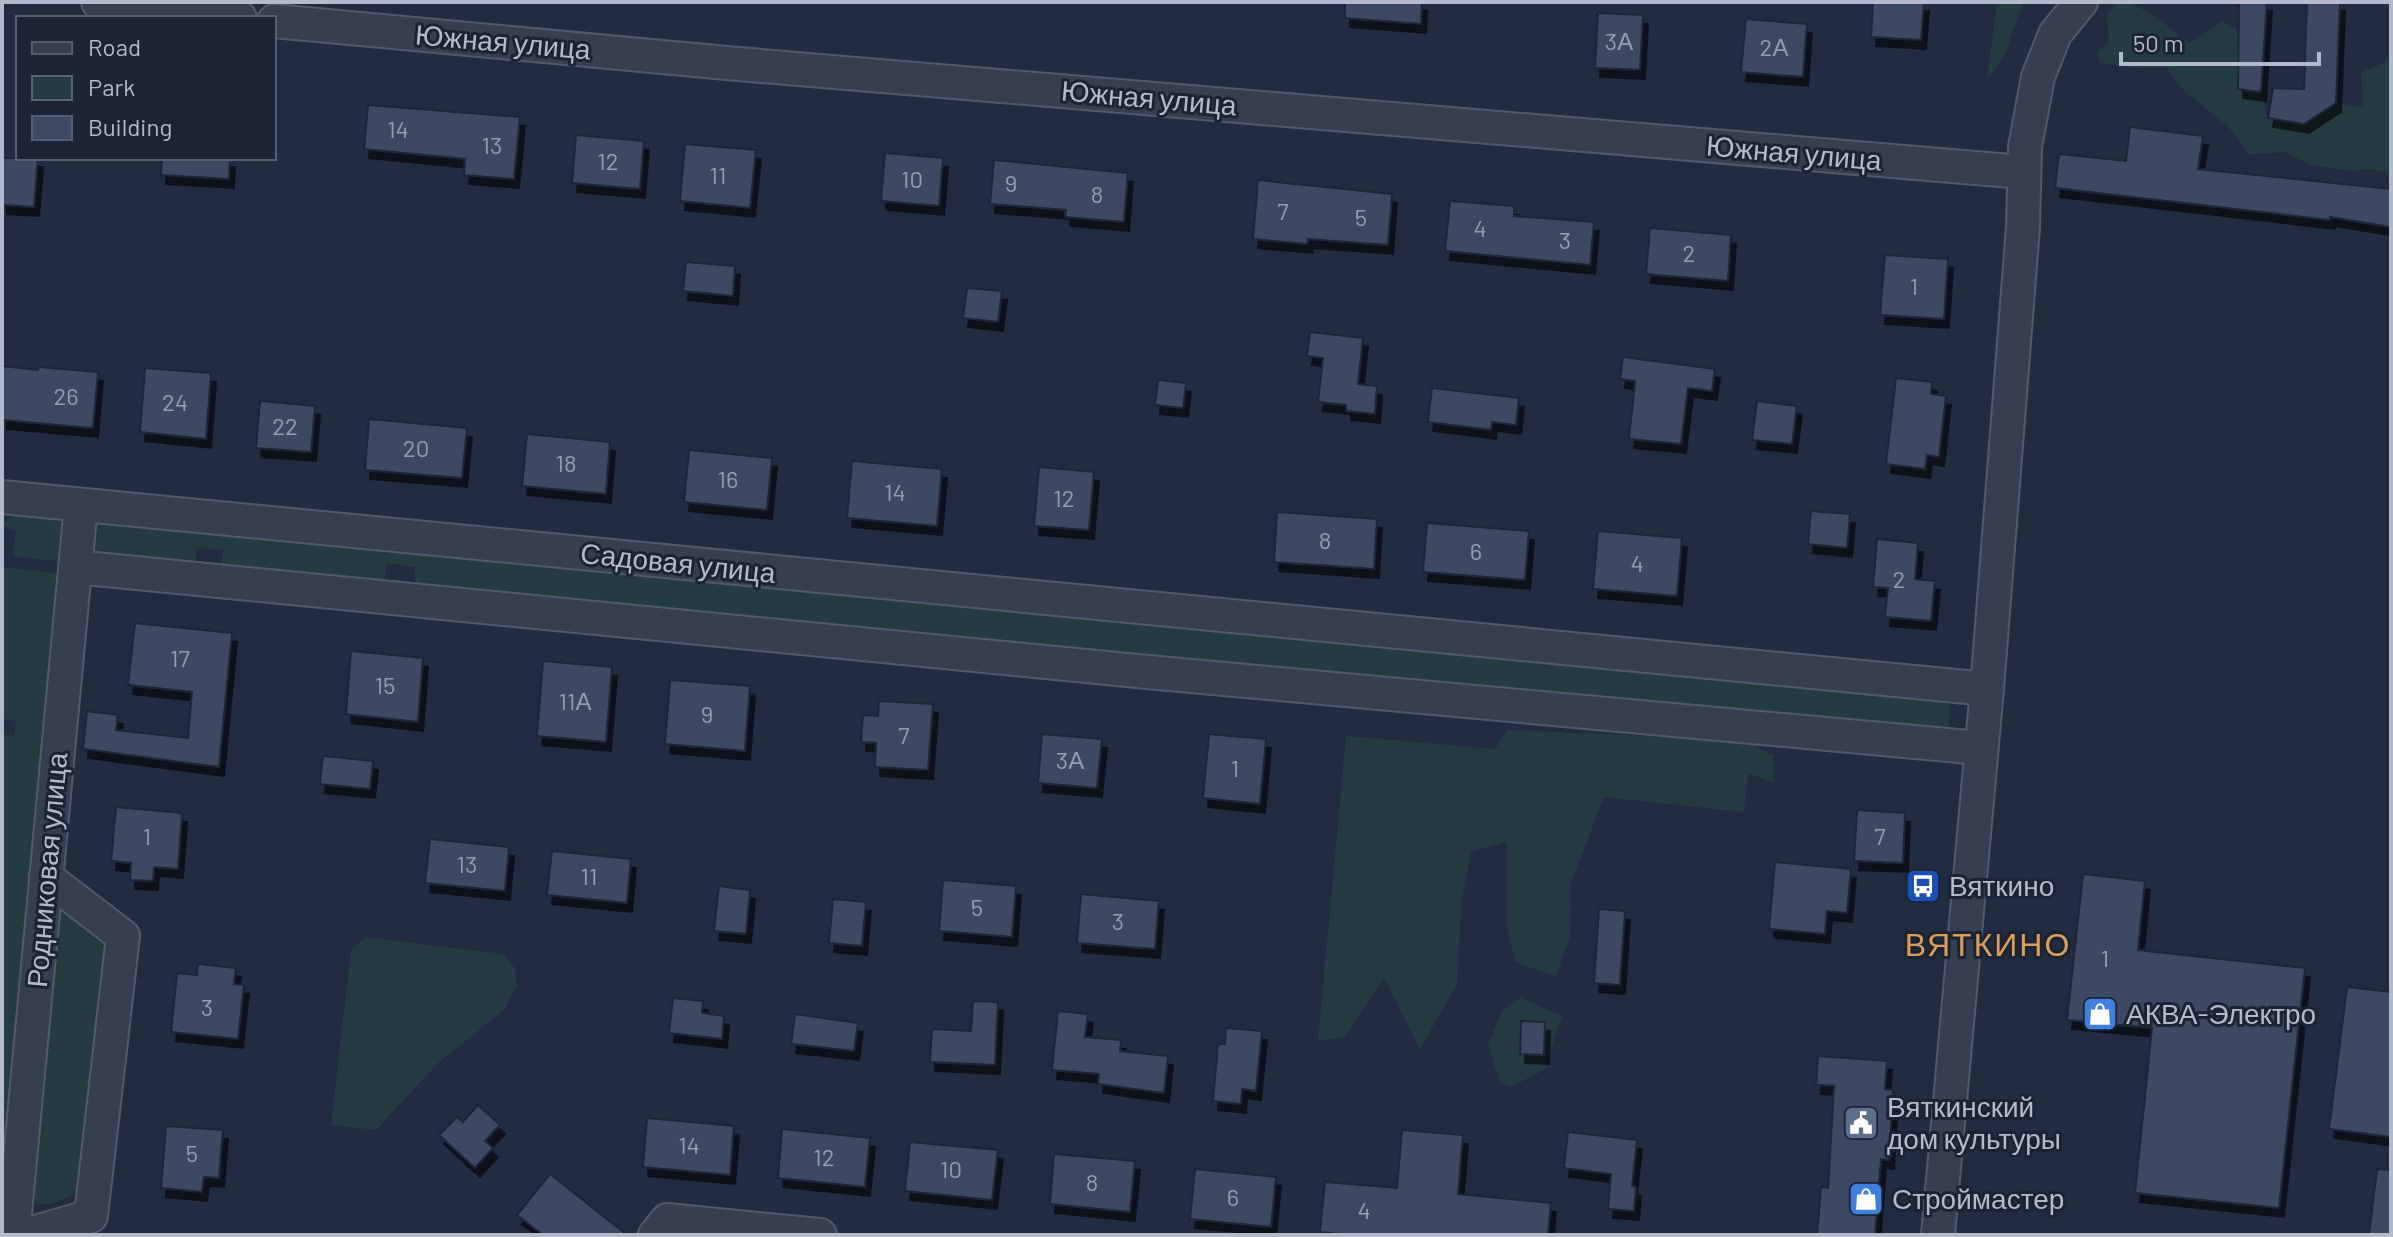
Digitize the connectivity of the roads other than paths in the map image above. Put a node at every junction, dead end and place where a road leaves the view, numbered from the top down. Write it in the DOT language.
graph roads {
  1 [pos="98,2"];
  2 [pos="2081,2"];
  3 [pos="219,16"];
  4 [pos="276,21"];
  5 [pos="2023,172"];
  6 [pos="2,497"];
  7 [pos="81,505"];
  8 [pos="75,567"];
  9 [pos="1987,689"];
  10 [pos="1980,748"];
  11 [pos="46,877"];
  12 [pos="13,1235"];
  13 [pos="25,1235"];
  14 [pos="655,1235"];
  15 [pos="820,1235"];
  16 [pos="1938,1235"];
  1 -- 3 [label="street"];
  2 -- 5 [label="street"];
  4 -- 5 [label="street, Южная улица"];
  5 -- 9 [label="street"];
  6 -- 7 [label="street, Садовая улица"];
  7 -- 8 [label="street, Родниковая улица"];
  7 -- 9 [label="street, Садовая улица"];
  8 -- 10 [label="street"];
  8 -- 11 [label="street, Родниковая улица"];
  9 -- 10 [label="street"];
  10 -- 16 [label="street"];
  11 -- 12 [label="street, Родниковая улица"];
  11 -- 13 [label="street"];
  14 -- 15 [label="street"];
}
